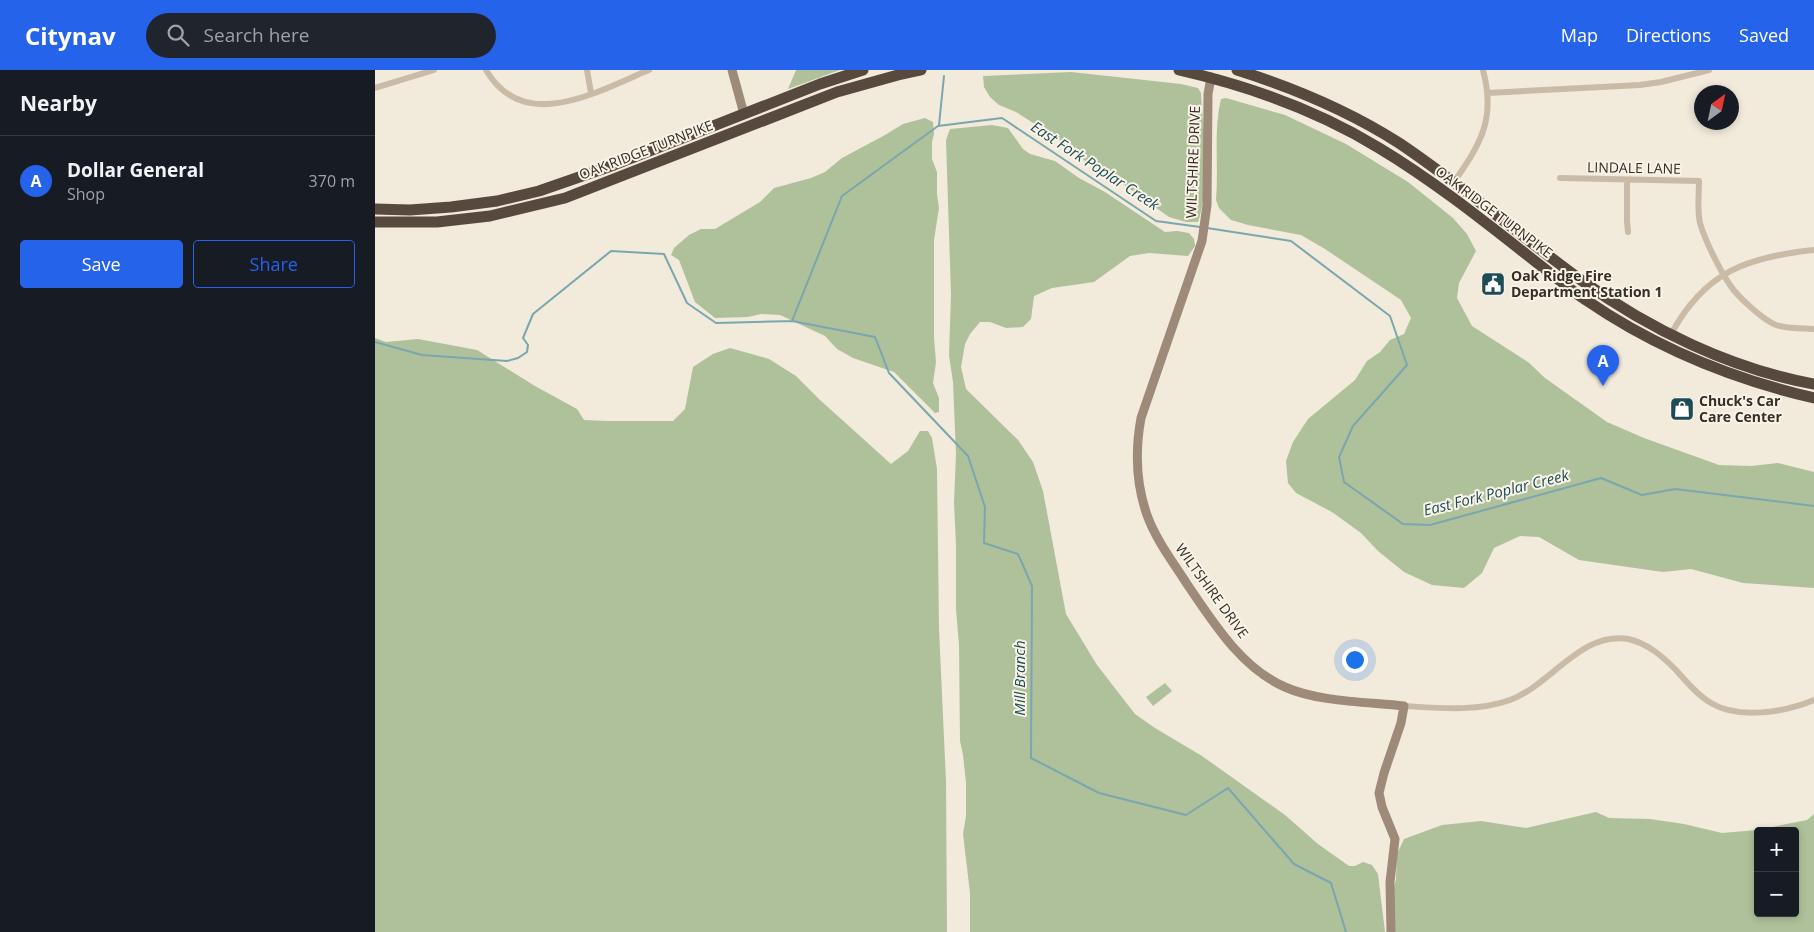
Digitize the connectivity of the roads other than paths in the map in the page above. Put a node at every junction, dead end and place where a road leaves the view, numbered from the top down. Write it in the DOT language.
graph roads {
  1 [pos="434,70"];
  2 [pos="486,70"];
  3 [pos="587,70"];
  4 [pos="649,70"];
  5 [pos="731,70"];
  6 [pos="863,70"];
  7 [pos="921,70"];
  8 [pos="1179,70"];
  9 [pos="1237,70"];
  10 [pos="1483,70"];
  11 [pos="1709,70"];
  12 [pos="1694,72"];
  13 [pos="1212,74"];
  14 [pos="375,88"];
  15 [pos="591,93"];
  16 [pos="1488,93"];
  17 [pos="744,114"];
  18 [pos="747,127"];
  19 [pos="1560,178"];
  20 [pos="1627,180"];
  21 [pos="1453,182"];
  22 [pos="1445,193"];
  23 [pos="375,209"];
  24 [pos="375,222"];
  25 [pos="1628,232"];
  26 [pos="1523,236"];
  27 [pos="1515,246"];
  28 [pos="1814,250"];
  29 [pos="1723,274"];
  30 [pos="1814,329"];
  31 [pos="1671,334"];
  32 [pos="1665,346"];
  33 [pos="1814,384"];
  34 [pos="1814,398"];
  35 [pos="1814,700"];
  36 [pos="1404,706"];
  37 [pos="1391,932"];
  1 -- 14 [label="street"];
  2 -- 15 [label="street"];
  3 -- 15 [label="street"];
  4 -- 15 [label="street"];
  5 -- 17 [label="street"];
  6 -- 17 [label="highway, OAK RIDGE TURNPIKE"];
  7 -- 18 [label="highway, OAK RIDGE TURNPIKE"];
  8 -- 13 [label="highway, OAK RIDGE TURNPIKE"];
  9 -- 21 [label="highway, OAK RIDGE TURNPIKE"];
  10 -- 16 [label="street"];
  11 -- 12 [label="street"];
  12 -- 16 [label="street"];
  13 -- 22 [label="highway, OAK RIDGE TURNPIKE"];
  13 -- 36 [label="street, WILTSHIRE DRIVE"];
  16 -- 21 [label="street"];
  17 -- 18 [label="highway"];
  17 -- 23 [label="highway, OAK RIDGE TURNPIKE"];
  18 -- 24 [label="highway, OAK RIDGE TURNPIKE"];
  19 -- 20 [label="street, LINDALE LANE"];
  20 -- 25 [label="street"];
  20 -- 29 [label="street, LINDALE LANE"];
  21 -- 22 [label="highway"];
  21 -- 26 [label="highway, OAK RIDGE TURNPIKE"];
  22 -- 27 [label="highway, OAK RIDGE TURNPIKE"];
  26 -- 27 [label="highway"];
  26 -- 31 [label="highway, OAK RIDGE TURNPIKE"];
  27 -- 32 [label="highway, OAK RIDGE TURNPIKE"];
  28 -- 29 [label="street"];
  29 -- 30 [label="street"];
  29 -- 31 [label="street"];
  31 -- 32 [label="highway"];
  31 -- 33 [label="highway, OAK RIDGE TURNPIKE"];
  32 -- 34 [label="highway, OAK RIDGE TURNPIKE"];
  35 -- 36 [label="street, WILTSHIRE DRIVE"];
  36 -- 37 [label="street"];
}
